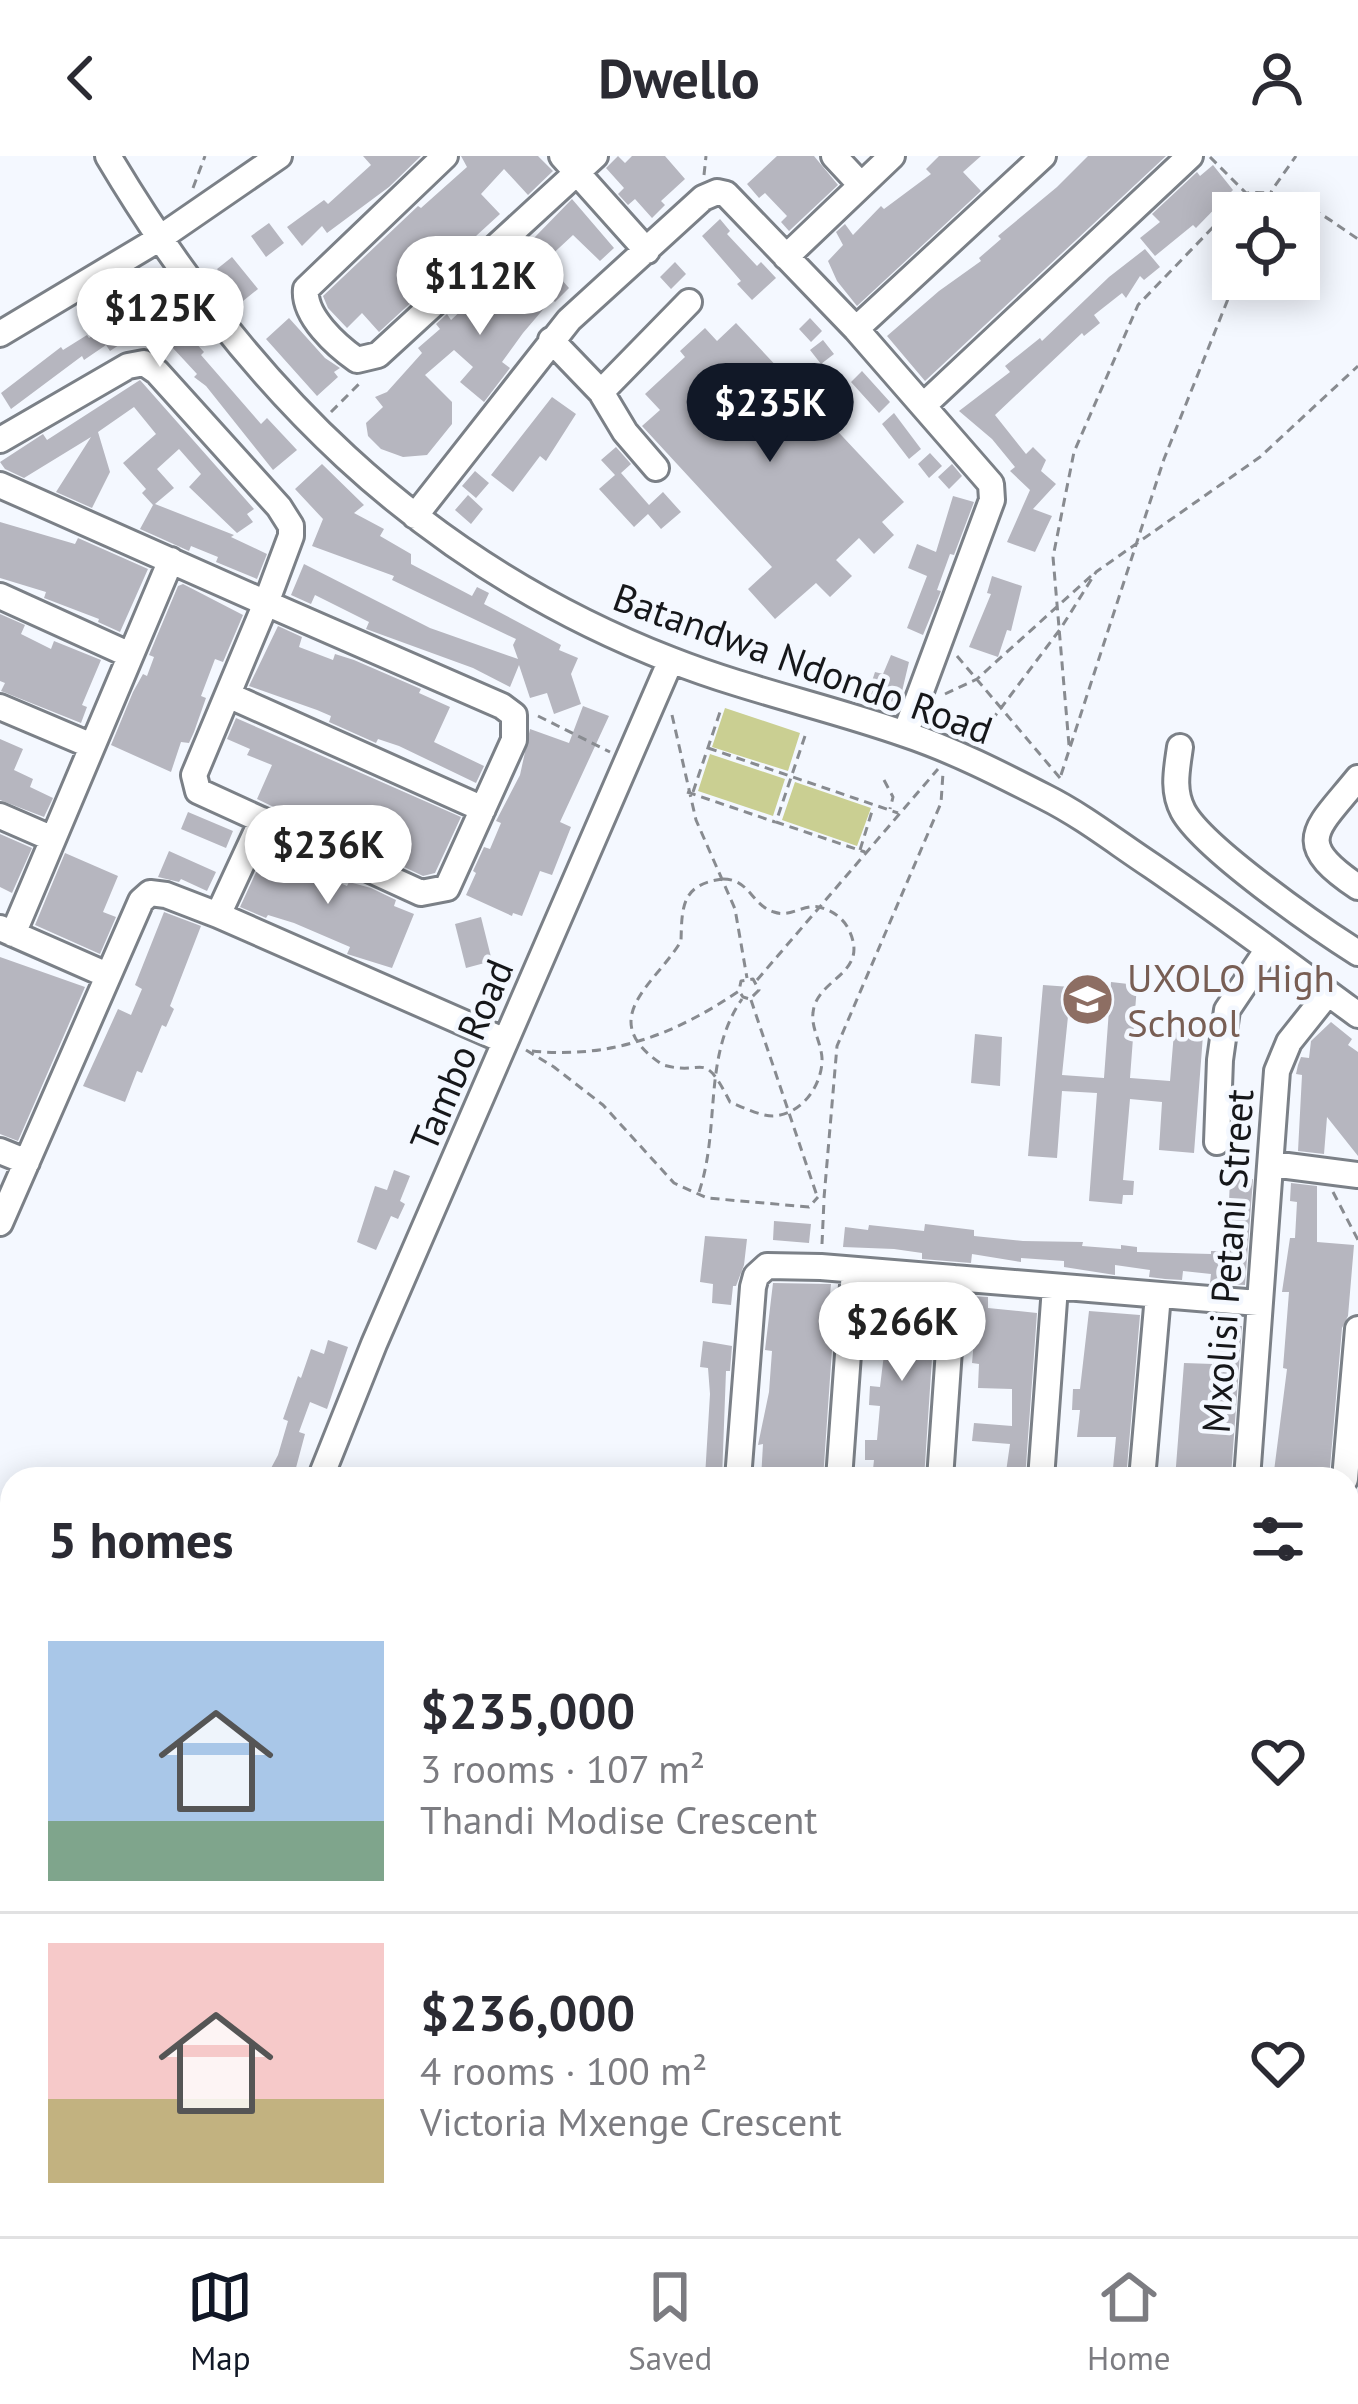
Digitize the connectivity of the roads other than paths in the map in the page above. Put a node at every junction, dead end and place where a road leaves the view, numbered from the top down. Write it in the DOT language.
graph roads {
  1 [pos="108,156"];
  2 [pos="279,156"];
  3 [pos="445,156"];
  4 [pos="835,156"];
  5 [pos="892,156"];
  6 [pos="1043,156"];
  7 [pos="1190,156"];
  8 [pos="578,162"];
  9 [pos="861,185"];
  10 [pos="157,240"];
  11 [pos="647,251"];
  12 [pos="786,257"];
  13 [pos="689,302"];
  14 [pos="856,329"];
  15 [pos="0,334"];
  16 [pos="551,340"];
  17 [pos="601,392"];
  18 [pos="924,405"];
  19 [pos="0,440"];
  20 [pos="656,468"];
  21 [pos="0,485"];
  22 [pos="415,516"];
  23 [pos="171,560"];
  24 [pos="0,596"];
  25 [pos="266,603"];
  26 [pos="130,655"];
  27 [pos="671,660"];
  28 [pos="227,695"];
  29 [pos="0,707"];
  30 [pos="905,734"];
  31 [pos="92,746"];
  32 [pos="1180,747"];
  33 [pos="1358,778"];
  34 [pos="483,809"];
  35 [pos="0,816"];
  36 [pos="262,820"];
  37 [pos="53,839"];
  38 [pos="1358,887"];
  39 [pos="218,915"];
  40 [pos="6,931"];
  41 [pos="1268,950"];
  42 [pos="1358,953"];
  43 [pos="107,975"];
  44 [pos="1328,992"];
  45 [pos="1358,1015"];
  46 [pos="505,1041"];
  47 [pos="1217,1142"];
  48 [pos="0,1151"];
  49 [pos="27,1162"];
  50 [pos="1272,1164"];
  51 [pos="1358,1175"];
  52 [pos="0,1223"];
  53 [pos="854,1271"];
  54 [pos="954,1278"];
  55 [pos="1055,1287"];
  56 [pos="1158,1294"];
  57 [pos="1258,1303"];
  58 [pos="1358,1329"];
  59 [pos="325,1467"];
  60 [pos="739,1467"];
  61 [pos="840,1467"];
  62 [pos="941,1467"];
  63 [pos="1042,1467"];
  64 [pos="1143,1467"];
  65 [pos="1247,1467"];
  66 [pos="1347,1467"];
  1 -- 10 [label="street, Batandwa Ndondo Road"];
  2 -- 10 [label="street"];
  3 -- 8 [label="street"];
  4 -- 9 [label="street"];
  5 -- 9 [label="street"];
  6 -- 14 [label="street"];
  7 -- 18 [label="street"];
  8 -- 11 [label="street"];
  9 -- 12 [label="street"];
  10 -- 15 [label="street"];
  10 -- 22 [label="street, Batandwa Ndondo Road"];
  11 -- 12 [label="street"];
  11 -- 16 [label="street"];
  12 -- 14 [label="street"];
  13 -- 17 [label="street"];
  14 -- 18 [label="street"];
  16 -- 17 [label="street"];
  16 -- 22 [label="street"];
  17 -- 20 [label="street"];
  18 -- 30 [label="street"];
  19 -- 25 [label="street"];
  21 -- 23 [label="street"];
  22 -- 27 [label="street, Batandwa Ndondo Road"];
  23 -- 25 [label="street"];
  23 -- 26 [label="street"];
  24 -- 26 [label="street"];
  25 -- 28 [label="street"];
  25 -- 34 [label="street"];
  26 -- 31 [label="street"];
  27 -- 30 [label="street, Batandwa Ndondo Road"];
  27 -- 46 [label="street, Tambo Road"];
  28 -- 34 [label="street"];
  28 -- 36 [label="street"];
  29 -- 31 [label="street"];
  30 -- 41 [label="street, Batandwa Ndondo Road"];
  31 -- 37 [label="street"];
  32 -- 42 [label="street"];
  33 -- 38 [label="street"];
  34 -- 36 [label="street"];
  35 -- 37 [label="street"];
  36 -- 39 [label="street"];
  37 -- 40 [label="street"];
  39 -- 43 [label="street"];
  39 -- 46 [label="street"];
  40 -- 43 [label="street"];
  41 -- 44 [label="street, Batandwa Ndondo Road"];
  41 -- 47 [label="street"];
  43 -- 49 [label="street"];
  44 -- 45 [label="street, Batandwa Ndondo Road"];
  44 -- 50 [label="street, Mxolisi Petani Street"];
  46 -- 59 [label="street, Tambo Road"];
  48 -- 49 [label="street"];
  49 -- 52 [label="street"];
  50 -- 51 [label="street"];
  50 -- 57 [label="street, Mxolisi Petani Street"];
  53 -- 54 [label="street"];
  53 -- 60 [label="street"];
  53 -- 61 [label="street"];
  54 -- 55 [label="street"];
  54 -- 62 [label="street"];
  55 -- 56 [label="street"];
  55 -- 63 [label="street"];
  56 -- 57 [label="street"];
  56 -- 64 [label="street"];
  57 -- 65 [label="street, Mxolisi Petani Street"];
  58 -- 66 [label="street"];
}
